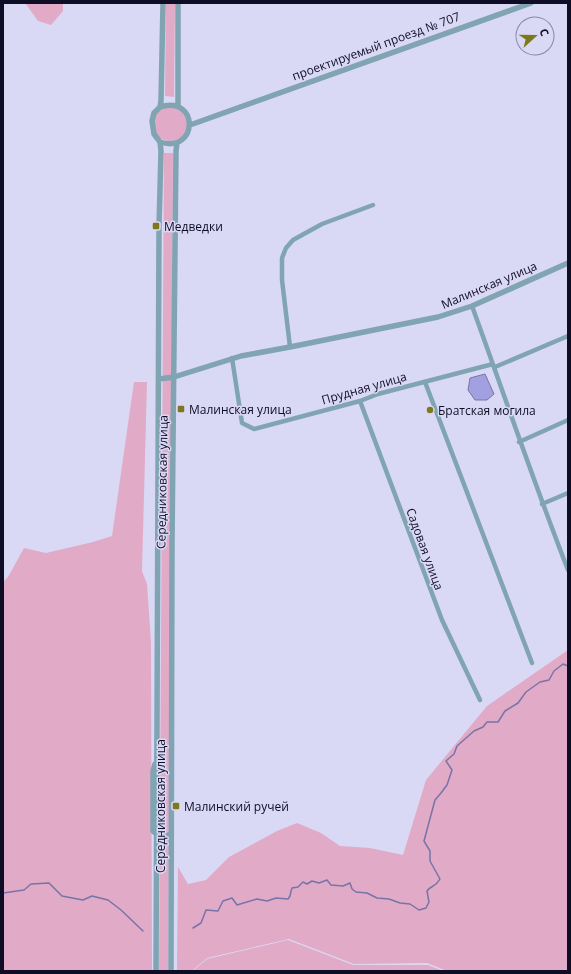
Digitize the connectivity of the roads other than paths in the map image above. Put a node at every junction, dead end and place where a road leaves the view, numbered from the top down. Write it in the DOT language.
graph roads {
  1 [pos="163,3"];
  2 [pos="178,3"];
  3 [pos="531,3"];
  4 [pos="178,106"];
  5 [pos="160,107"];
  6 [pos="190,125"];
  7 [pos="160,142"];
  8 [pos="177,143"];
  9 [pos="373,205"];
  10 [pos="568,263"];
  11 [pos="472,306"];
  12 [pos="568,336"];
  13 [pos="290,347"];
  14 [pos="232,358"];
  15 [pos="494,366"];
  16 [pos="174,377"];
  17 [pos="159,379"];
  18 [pos="425,382"];
  19 [pos="360,401"];
  20 [pos="568,420"];
  21 [pos="519,442"];
  22 [pos="568,493"];
  23 [pos="542,504"];
  24 [pos="566,559"];
  25 [pos="568,570"];
  26 [pos="532,663"];
  27 [pos="480,700"];
  28 [pos="171,834"];
  29 [pos="157,835"];
  30 [pos="156,971"];
  31 [pos="171,971"];
  1 -- 5 [label="street, Середниковская улица"];
  2 -- 4 [label="street"];
  3 -- 6 [label="street, проектируемый проезд № 707"];
  4 -- 5 [label="street"];
  4 -- 6 [label="street"];
  5 -- 7 [label="street, Середниковская улица"];
  6 -- 8 [label="street"];
  7 -- 8 [label="street"];
  7 -- 17 [label="street, Середниковская улица"];
  8 -- 16 [label="street, Середниковская улица"];
  9 -- 13 [label="street"];
  10 -- 11 [label="street, Малинская улица"];
  11 -- 13 [label="street, Малинская улица"];
  11 -- 15 [label="street"];
  12 -- 15 [label="street, Прудная улица"];
  13 -- 14 [label="street, Малинская улица"];
  14 -- 16 [label="street, Малинская улица"];
  14 -- 19 [label="street, Прудная улица"];
  15 -- 18 [label="street, Прудная улица"];
  15 -- 21 [label="street"];
  16 -- 17 [label="street, Малинская улица"];
  16 -- 28 [label="street, Середниковская улица"];
  17 -- 29 [label="street, Середниковская улица"];
  18 -- 19 [label="street, Прудная улица"];
  18 -- 26 [label="street"];
  19 -- 27 [label="street, Садовая улица"];
  20 -- 21 [label="street"];
  21 -- 23 [label="street"];
  22 -- 23 [label="street"];
  23 -- 24 [label="street"];
  24 -- 25 [label="street"];
  28 -- 29 [label="street"];
  28 -- 31 [label="street, Середниковская улица"];
  29 -- 30 [label="street, Середниковская улица"];
}
